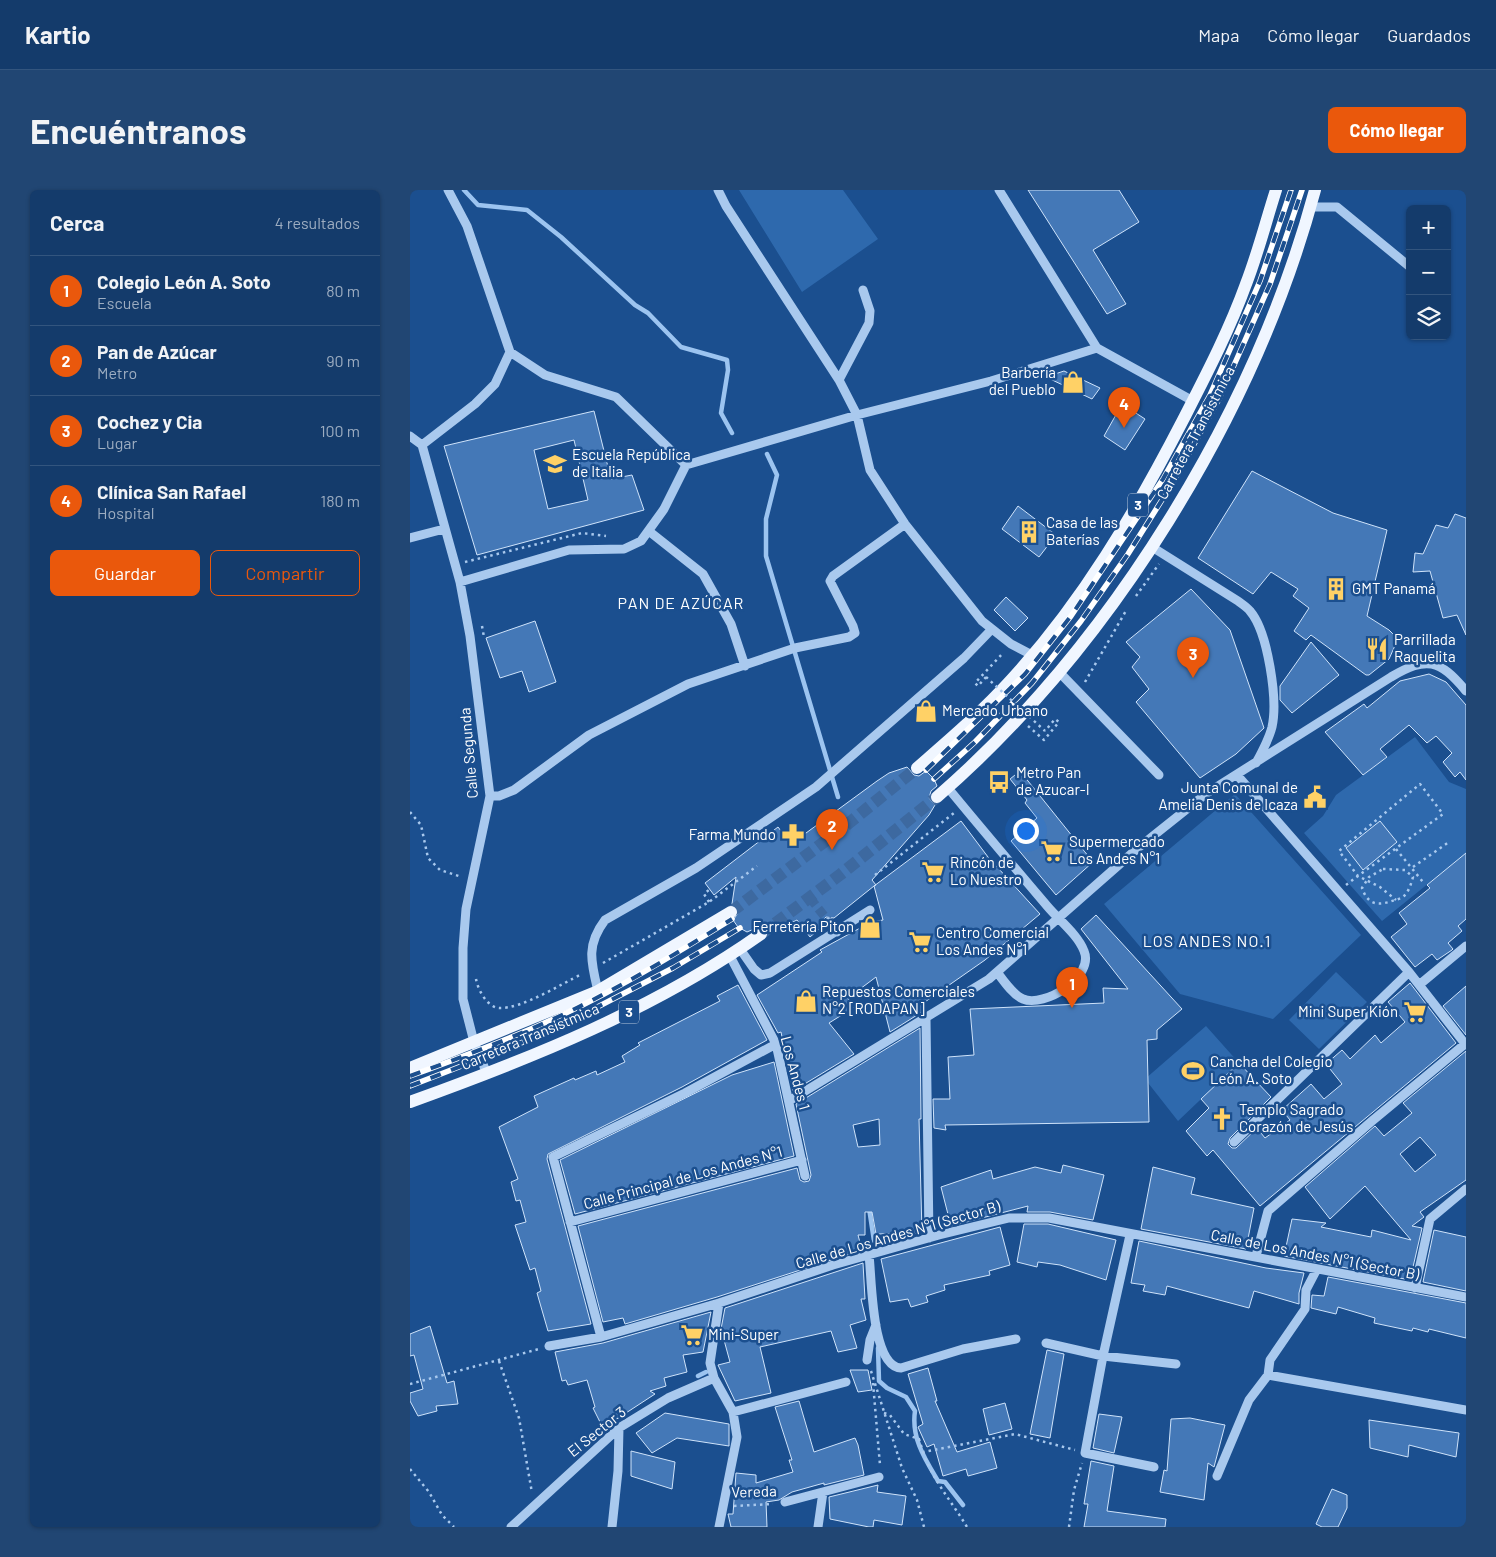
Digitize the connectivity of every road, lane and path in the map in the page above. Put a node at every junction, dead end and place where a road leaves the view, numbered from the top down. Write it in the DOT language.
graph roads {
  1 [pos="448,190"];
  2 [pos="718,190"];
  3 [pos="999,190"];
  4 [pos="1276,190"];
  5 [pos="1315,190"];
  6 [pos="1310,207"];
  7 [pos="1406,264"];
  8 [pos="863,290"];
  9 [pos="1097,348"];
  10 [pos="510,352"];
  11 [pos="838,380"];
  12 [pos="1193,401"];
  13 [pos="857,415"];
  14 [pos="410,436"];
  15 [pos="422,445"];
  16 [pos="686,465"];
  17 [pos="906,524"];
  18 [pos="444,529"];
  19 [pos="650,532"];
  20 [pos="608,537"];
  21 [pos="410,538"];
  22 [pos="1152,547"];
  23 [pos="1166,556"];
  24 [pos="464,563"];
  25 [pos="460,582"];
  26 [pos="1134,600"];
  27 [pos="1128,607"];
  28 [pos="992,630"];
  29 [pos="1002,654"];
  30 [pos="1032,655"];
  31 [pos="745,666"];
  32 [pos="1060,673"];
  33 [pos="1466,691"];
  34 [pos="1079,692"];
  35 [pos="1019,718"];
  36 [pos="1256,763"];
  37 [pos="917,768"];
  38 [pos="1159,775"];
  39 [pos="1237,775"];
  40 [pos="948,788"];
  41 [pos="490,796"];
  42 [pos="937,797"];
  43 [pos="963,806"];
  44 [pos="410,812"];
  45 [pos="1449,842"];
  46 [pos="1396,849"];
  47 [pos="757,866"];
  48 [pos="1413,867"];
  49 [pos="875,875"];
  50 [pos="1358,876"];
  51 [pos="472,878"];
  52 [pos="1367,881"];
  53 [pos="1423,882"];
  54 [pos="1346,886"];
  55 [pos="710,890"];
  56 [pos="1396,900"];
  57 [pos="709,902"];
  58 [pos="870,910"];
  59 [pos="731,912"];
  60 [pos="1058,918"];
  61 [pos="829,922"];
  62 [pos="837,932"];
  63 [pos="761,934"];
  64 [pos="1466,946"];
  65 [pos="735,953"];
  66 [pos="592,969"];
  67 [pos="996,972"];
  68 [pos="1409,972"];
  69 [pos="1419,985"];
  70 [pos="598,991"];
  71 [pos="926,1019"];
  72 [pos="474,1042"];
  73 [pos="776,1044"];
  74 [pos="1466,1044"];
  75 [pos="410,1068"];
  76 [pos="488,1074"];
  77 [pos="789,1101"];
  78 [pos="410,1102"];
  79 [pos="1234,1142"];
  80 [pos="802,1160"];
  81 [pos="805,1176"];
  82 [pos="1466,1189"];
  83 [pos="570,1222"];
  84 [pos="1130,1235"];
  85 [pos="929,1238"];
  86 [pos="869,1255"];
  87 [pos="1256,1256"];
  88 [pos="1317,1269"];
  89 [pos="1415,1288"];
  90 [pos="1466,1296"];
  91 [pos="719,1303"];
  92 [pos="876,1325"];
  93 [pos="601,1337"];
  94 [pos="1016,1339"];
  95 [pos="1046,1343"];
  96 [pos="549,1346"];
  97 [pos="1103,1356"];
  98 [pos="867,1360"];
  99 [pos="500,1361"];
  100 [pos="1176,1364"];
  101 [pos="1268,1375"];
  102 [pos="714,1378"];
  103 [pos="846,1382"];
  104 [pos="410,1384"];
  105 [pos="1466,1410"];
  106 [pos="734,1412"];
  107 [pos="884,1413"];
  108 [pos="619,1428"];
  109 [pos="923,1452"];
  110 [pos="1085,1453"];
  111 [pos="1154,1467"];
  112 [pos="410,1469"];
  113 [pos="1217,1476"];
  114 [pos="879,1477"];
  115 [pos="824,1492"];
  116 [pos="785,1502"];
  117 [pos="535,1504"];
  118 [pos="724,1504"];
  119 [pos="454,1527"];
  120 [pos="511,1527"];
  121 [pos="612,1527"];
  122 [pos="719,1527"];
  123 [pos="818,1527"];
  124 [pos="924,1527"];
  125 [pos="967,1527"];
  126 [pos="1069,1527"];
  1 -- 10 [label="street"];
  2 -- 11 [label="street"];
  3 -- 9 [label="street"];
  4 -- 12 [label="main road, Carretera Transístmica / 3"];
  5 -- 6 [label="main road, Carretera Transístmica / 3"];
  6 -- 7 [label="street"];
  6 -- 22 [label="main road, Carretera Transístmica / 3"];
  8 -- 11 [label="street"];
  9 -- 12 [label="street"];
  9 -- 13 [label="street"];
  10 -- 15 [label="street"];
  10 -- 16 [label="street"];
  11 -- 13 [label="street"];
  12 -- 30 [label="main road, Carretera Transístmica / 3"];
  13 -- 16 [label="street"];
  13 -- 17 [label="street"];
  14 -- 15 [label="street"];
  15 -- 18 [label="street, Calle Segunda"];
  16 -- 19 [label="street"];
  17 -- 28 [label="street"];
  17 -- 31 [label="street"];
  18 -- 21 [label="street"];
  18 -- 25 [label="street, Calle Segunda"];
  19 -- 25 [label="street"];
  19 -- 31 [label="street"];
  20 -- 24 [label="path"];
  22 -- 23 [label="street"];
  22 -- 32 [label="main road, Carretera Transístmica / 3"];
  23 -- 26 [label="path"];
  23 -- 36 [label="street"];
  25 -- 41 [label="street, Calle Segunda"];
  27 -- 34 [label="path"];
  28 -- 30 [label="street"];
  28 -- 66 [label="street"];
  29 -- 35 [label="path, bridge"];
  30 -- 37 [label="main road, Carretera Transístmica / 3"];
  31 -- 41 [label="street"];
  32 -- 34 [label="street"];
  32 -- 35 [label="main road, Carretera Transístmica / 3"];
  33 -- 36 [label="street"];
  34 -- 38 [label="street"];
  35 -- 40 [label="main road, Carretera Transístmica / 3"];
  36 -- 39 [label="street"];
  39 -- 60 [label="street"];
  39 -- 68 [label="street"];
  40 -- 42 [label="main road, Carretera Transístmica / 3"];
  40 -- 43 [label="street"];
  41 -- 51 [label="street, Calle Segunda"];
  43 -- 49 [label="path"];
  43 -- 60 [label="street"];
  44 -- 51 [label="path"];
  45 -- 48 [label="path"];
  46 -- 48 [label="path"];
  46 -- 50 [label="path"];
  46 -- 50 [label="path"];
  47 -- 57 [label="path"];
  48 -- 53 [label="path"];
  50 -- 52 [label="path"];
  50 -- 54 [label="path"];
  51 -- 72 [label="street, Calle Segunda"];
  52 -- 56 [label="path"];
  52 -- 56 [label="path"];
  52 -- 56 [label="path"];
  55 -- 57 [label="path"];
  57 -- 66 [label="path"];
  58 -- 62 [label="street"];
  59 -- 70 [label="main road, Carretera Transístmica / 3"];
  60 -- 67 [label="street"];
  60 -- 67 [label="street"];
  61 -- 62 [label="street"];
  62 -- 65 [label="street"];
  63 -- 65 [label="main road, Carretera Transístmica / 3"];
  64 -- 69 [label="street"];
  65 -- 73 [label="street, Los Andes 1"];
  65 -- 76 [label="main road, Carretera Transístmica / 3"];
  66 -- 70 [label="street"];
  67 -- 71 [label="street"];
  68 -- 69 [label="street"];
  68 -- 79 [label="street"];
  69 -- 74 [label="street"];
  70 -- 72 [label="main road, Carretera Transístmica / 3"];
  71 -- 77 [label="street"];
  71 -- 85 [label="street"];
  72 -- 75 [label="main road, Carretera Transístmica / 3"];
  72 -- 76 [label="street, Calle Segunda"];
  73 -- 77 [label="street, Los Andes 1"];
  73 -- 83 [label="street"];
  74 -- 87 [label="street"];
  76 -- 78 [label="main road, Carretera Transístmica / 3"];
  77 -- 80 [label="street, Los Andes 1"];
  80 -- 81 [label="street, Los Andes 1"];
  80 -- 83 [label="street, Calle Principal de Los Andes N°1"];
  82 -- 89 [label="street"];
  83 -- 93 [label="street"];
  84 -- 85 [label="street, Calle de Los Andes N°1 (Sector B)"];
  84 -- 87 [label="street, Calle de Los Andes N°1 (Sector B)"];
  84 -- 97 [label="street"];
  85 -- 86 [label="street, Calle de Los Andes N°1 (Sector B)"];
  86 -- 91 [label="street, Calle de Los Andes N°1 (Sector B)"];
  86 -- 92 [label="street"];
  87 -- 88 [label="street, Calle de Los Andes N°1 (Sector B)"];
  88 -- 89 [label="street, Calle de Los Andes N°1 (Sector B)"];
  88 -- 101 [label="street"];
  89 -- 90 [label="street, Calle de Los Andes N°1 (Sector B)"];
  91 -- 93 [label="street, Calle de Los Andes N°1 (Sector B)"];
  91 -- 102 [label="street"];
  92 -- 94 [label="street"];
  92 -- 98 [label="street"];
  93 -- 96 [label="street, Calle de Los Andes N°1 (Sector B)"];
  95 -- 97 [label="street"];
  96 -- 99 [label="path"];
  97 -- 100 [label="street"];
  97 -- 110 [label="street"];
  98 -- 107 [label="path"];
  98 -- 114 [label="path"];
  99 -- 104 [label="path"];
  99 -- 117 [label="path"];
  101 -- 105 [label="street"];
  101 -- 113 [label="street"];
  102 -- 106 [label="street"];
  102 -- 108 [label="street, El Sector 3"];
  103 -- 106 [label="street"];
  106 -- 118 [label="street"];
  107 -- 109 [label="path"];
  107 -- 124 [label="path"];
  108 -- 117 [label="street, El Sector 3"];
  108 -- 121 [label="street"];
  109 -- 110 [label="path"];
  109 -- 125 [label="path"];
  110 -- 111 [label="street"];
  110 -- 126 [label="path"];
  112 -- 119 [label="path"];
  114 -- 115 [label="street"];
  115 -- 116 [label="street"];
  115 -- 123 [label="street"];
  116 -- 118 [label="path, Vereda"];
  117 -- 120 [label="street, El Sector 3"];
  118 -- 122 [label="street"];
}
